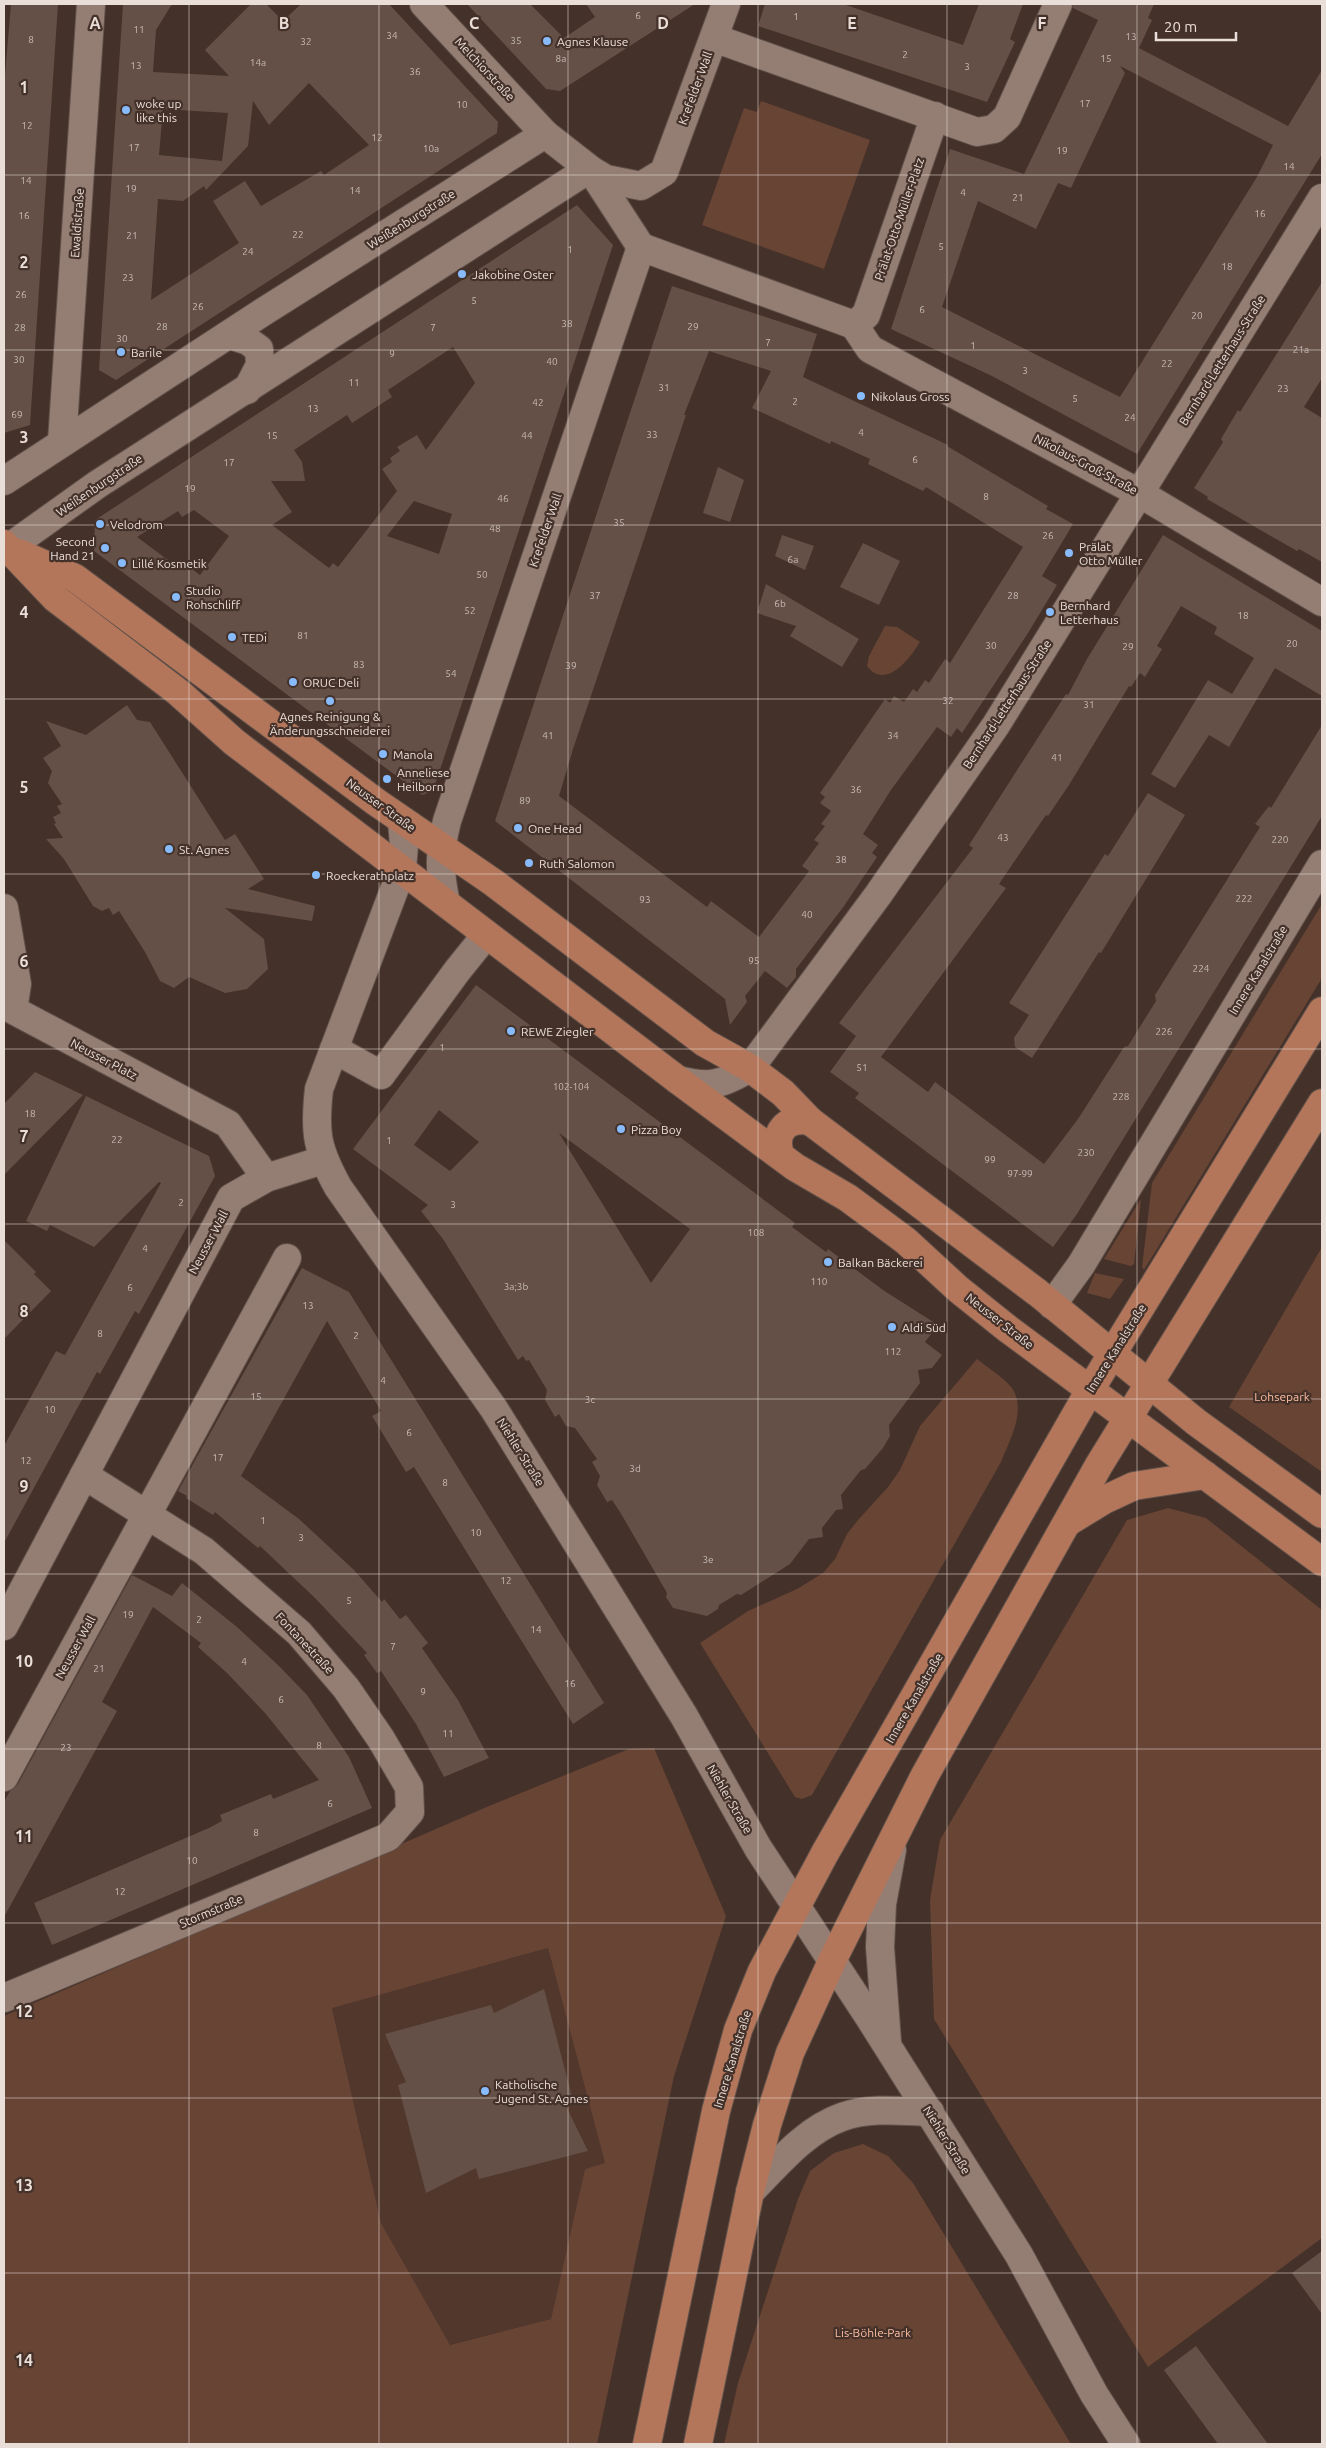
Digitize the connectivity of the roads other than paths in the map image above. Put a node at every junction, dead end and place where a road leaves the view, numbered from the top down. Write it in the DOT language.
graph roads {
  1 [pos="91,4"];
  2 [pos="424,4"];
  3 [pos="726,4"];
  4 [pos="1058,4"];
  5 [pos="714,38"];
  6 [pos="935,116"];
  7 [pos="545,134"];
  8 [pos="590,170"];
  9 [pos="1322,198"];
  10 [pos="641,247"];
  11 [pos="854,325"];
  12 [pos="230,335"];
  13 [pos="247,390"];
  14 [pos="62,442"];
  15 [pos="4,482"];
  16 [pos="1139,493"];
  17 [pos="5,548"];
  18 [pos="1322,602"];
  19 [pos="402,821"];
  20 [pos="440,847"];
  21 [pos="1322,864"];
  22 [pos="402,870"];
  23 [pos="446,903"];
  24 [pos="4,908"];
  25 [pos="486,935"];
  26 [pos="1322,1011"];
  27 [pos="8,1015"];
  28 [pos="334,1049"];
  29 [pos="750,1068"];
  30 [pos="678,1080"];
  31 [pos="1322,1103"];
  32 [pos="810,1121"];
  33 [pos="780,1156"];
  34 [pos="323,1160"];
  35 [pos="266,1178"];
  36 [pos="287,1258"];
  37 [pos="1052,1305"];
  38 [pos="1113,1354"];
  39 [pos="1151,1383"];
  40 [pos="1090,1390"];
  41 [pos="1128,1418"];
  42 [pos="84,1475"];
  43 [pos="1205,1475"];
  44 [pos="1322,1514"];
  45 [pos="147,1517"];
  46 [pos="1067,1522"];
  47 [pos="1322,1562"];
  48 [pos="4,1626"];
  49 [pos="4,1777"];
  50 [pos="410,1812"];
  51 [pos="894,1836"];
  52 [pos="795,1907"];
  53 [pos="832,1961"];
  54 [pos="4,1998"];
  55 [pos="887,2045"];
  56 [pos="930,2112"];
  57 [pos="750,2192"];
  58 [pos="647,2444"];
  59 [pos="698,2444"];
  60 [pos="1126,2444"];
  1 -- 14 [label="street, Ewaldistraße"];
  2 -- 7 [label="street, Melchiorstraße"];
  3 -- 5 [label="street, Krefelder Wall"];
  4 -- 6 [label="street"];
  5 -- 6 [label="street"];
  5 -- 8 [label="street, Krefelder Wall"];
  6 -- 11 [label="street, Prälat-Otto-Müller-Platz"];
  7 -- 8 [label="street"];
  7 -- 12 [label="street, Weißenburgstraße"];
  8 -- 10 [label="street"];
  8 -- 13 [label="street, Weißenburgstraße"];
  9 -- 16 [label="street, Bernhard-Letterhaus-Straße"];
  10 -- 11 [label="street"];
  10 -- 20 [label="street, Krefelder Wall"];
  11 -- 16 [label="street, Nikolaus-Groß-Straße"];
  12 -- 13 [label="street"];
  12 -- 14 [label="street, Weißenburgstraße"];
  13 -- 17 [label="street, Weißenburgstraße"];
  14 -- 15 [label="street, Weißenburgstraße"];
  16 -- 18 [label="street, Nikolaus-Groß-Straße"];
  16 -- 29 [label="street, Bernhard-Letterhaus-Straße"];
  17 -- 19 [label="main road, Neusser Straße"];
  17 -- 22 [label="main road, Neusser Straße"];
  19 -- 20 [label="main road, Neusser Straße"];
  19 -- 22 [label="street"];
  20 -- 23 [label="street, Krefelder Wall"];
  20 -- 29 [label="main road, Neusser Straße"];
  21 -- 37 [label="street, Innere Kanalstraße"];
  22 -- 23 [label="main road, Neusser Straße"];
  22 -- 28 [label="street"];
  23 -- 25 [label="main road, Neusser Straße"];
  24 -- 27 [label="street, Neusser Platz"];
  25 -- 28 [label="street"];
  25 -- 30 [label="main road, Neusser Straße"];
  26 -- 38 [label="main road, Innere Kanalstraße"];
  27 -- 35 [label="street, Neusser Platz"];
  28 -- 34 [label="street"];
  29 -- 30 [label="street, Neusser Straße"];
  29 -- 32 [label="main road, Neusser Straße"];
  30 -- 33 [label="main road, Neusser Straße"];
  31 -- 39 [label="main road"];
  32 -- 33 [label="main road"];
  32 -- 37 [label="main road, Neusser Straße"];
  33 -- 40 [label="main road, Neusser Straße"];
  34 -- 35 [label="street, Neusser Wall"];
  34 -- 52 [label="street, Niehler Straße"];
  35 -- 42 [label="street, Neusser Wall"];
  36 -- 45 [label="street, Neusser Wall"];
  37 -- 38 [label="main road, Neusser Straße"];
  38 -- 39 [label="main road, Neusser Straße"];
  38 -- 40 [label="main road, Innere Kanalstraße"];
  39 -- 41 [label="main road"];
  39 -- 44 [label="main road, Neusser Straße"];
  40 -- 41 [label="main road, Neusser Straße"];
  40 -- 52 [label="main road, Innere Kanalstraße"];
  41 -- 43 [label="main road, Neusser Straße"];
  41 -- 46 [label="main road"];
  42 -- 45 [label="street"];
  42 -- 48 [label="street, Neusser Wall"];
  43 -- 46 [label="main road"];
  43 -- 47 [label="main road, Neusser Straße"];
  45 -- 49 [label="street, Neusser Wall"];
  45 -- 50 [label="street, Fontanestraße"];
  46 -- 51 [label="main road"];
  50 -- 54 [label="street, Stormstraße"];
  51 -- 53 [label="main road"];
  51 -- 55 [label="street"];
  52 -- 53 [label="street, Niehler Straße"];
  52 -- 58 [label="main road, Innere Kanalstraße"];
  53 -- 55 [label="street, Niehler Straße"];
  53 -- 57 [label="main road"];
  55 -- 56 [label="street, Niehler Straße"];
  56 -- 57 [label="street"];
  56 -- 60 [label="street, Niehler Straße"];
  57 -- 59 [label="main road"];
}
